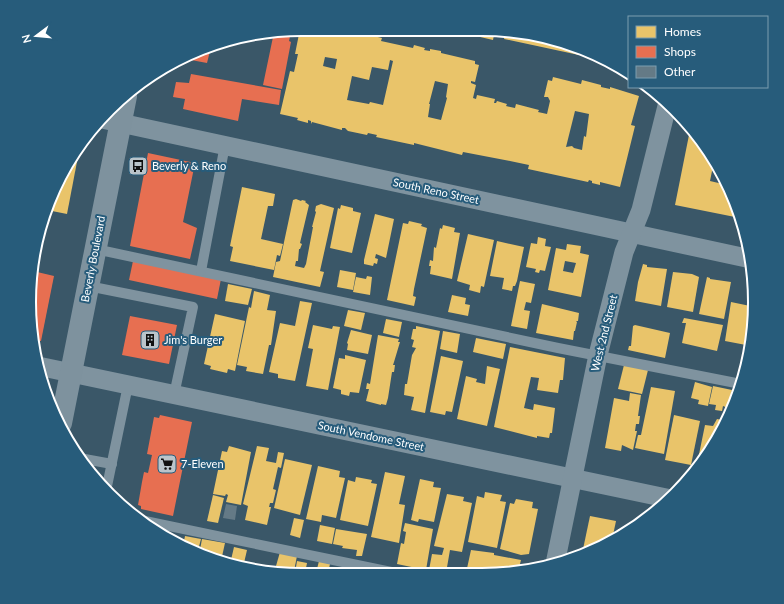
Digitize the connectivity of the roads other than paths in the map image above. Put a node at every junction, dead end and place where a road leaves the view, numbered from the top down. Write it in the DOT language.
graph roads {
  1 [pos="666,110"];
  2 [pos="117,112"];
  3 [pos="111,121"];
  4 [pos="225,145"];
  5 [pos="631,234"];
  6 [pos="95,249"];
  7 [pos="744,258"];
  8 [pos="201,271"];
  9 [pos="88,286"];
  10 [pos="598,355"];
  11 [pos="44,367"];
  12 [pos="71,374"];
  13 [pos="736,383"];
  14 [pos="128,385"];
  15 [pos="174,395"];
  16 [pos="62,418"];
  17 [pos="88,460"];
  18 [pos="112,464"];
  19 [pos="573,479"];
  20 [pos="108,483"];
  21 [pos="662,497"];
  22 [pos="154,523"];
  23 [pos="555,558"];
  24 [pos="372,568"];
  1 -- 5 [label="street, West 2nd Street"];
  2 -- 3 [label="main road, Beverly Boulevard"];
  3 -- 4 [label="street, South Reno Street"];
  3 -- 6 [label="main road, Beverly Boulevard"];
  4 -- 5 [label="street, South Reno Street"];
  4 -- 8 [label="lane"];
  5 -- 7 [label="street, South Reno Street"];
  5 -- 10 [label="street, West 2nd Street"];
  6 -- 8 [label="lane"];
  6 -- 9 [label="main road, Beverly Boulevard"];
  8 -- 10 [label="lane"];
  9 -- 12 [label="main road, Beverly Boulevard"];
  9 -- 15 [label="lane"];
  10 -- 13 [label="lane"];
  10 -- 19 [label="street, West 2nd Street"];
  11 -- 12 [label="street, South Vendome Street"];
  12 -- 14 [label="street, South Vendome Street"];
  12 -- 16 [label="main road, Beverly Boulevard"];
  14 -- 15 [label="street, South Vendome Street"];
  14 -- 18 [label="lane"];
  15 -- 19 [label="street, South Vendome Street"];
  17 -- 18 [label="lane"];
  18 -- 20 [label="lane"];
  19 -- 21 [label="street, South Vendome Street"];
  19 -- 23 [label="street, West 2nd Street"];
  22 -- 24 [label="lane"];
}
